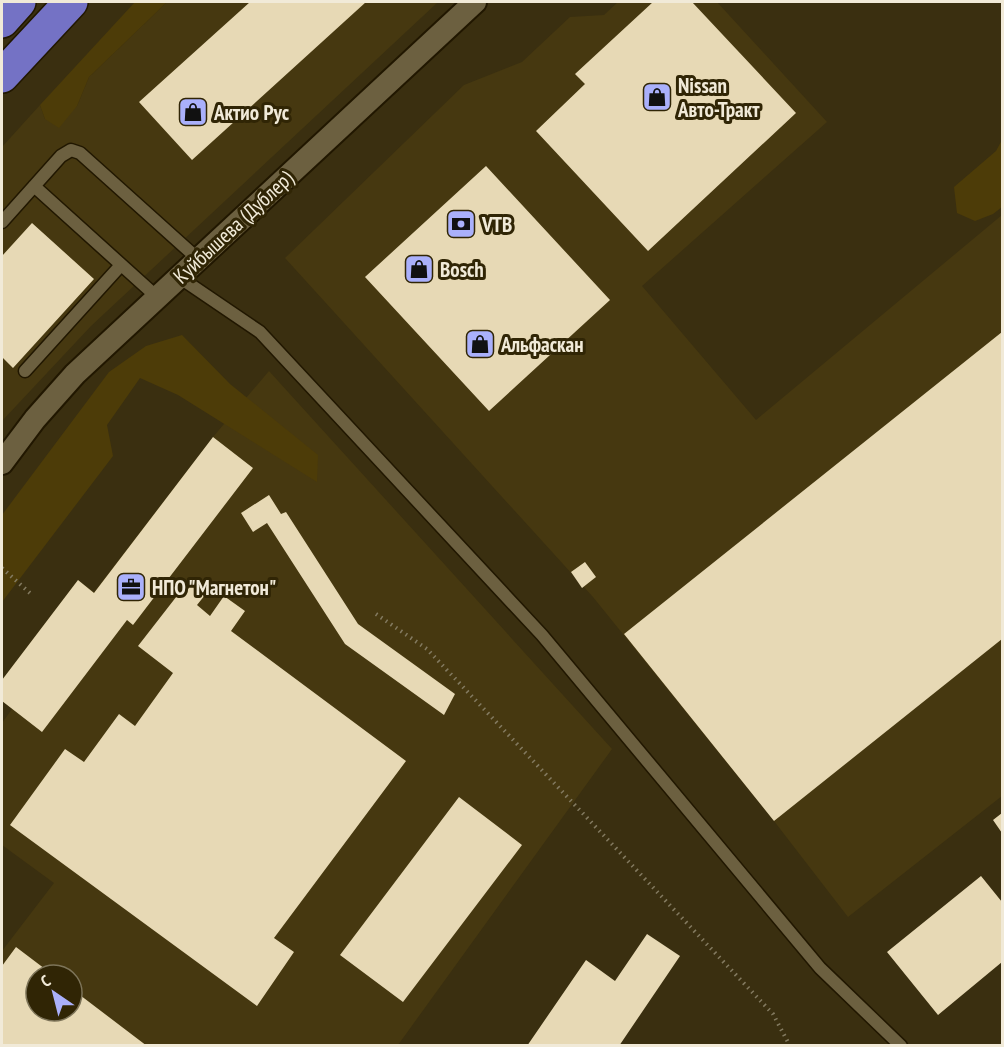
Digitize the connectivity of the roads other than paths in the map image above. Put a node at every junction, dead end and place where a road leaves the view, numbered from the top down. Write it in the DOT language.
graph roads {
  1 [pos="20,2"];
  2 [pos="71,2"];
  3 [pos="475,2"];
  4 [pos="2,21"];
  5 [pos="2,76"];
  6 [pos="34,186"];
  7 [pos="2,222"];
  8 [pos="198,260"];
  9 [pos="121,265"];
  10 [pos="179,277"];
  11 [pos="157,297"];
  12 [pos="25,371"];
  13 [pos="2,463"];
  14 [pos="901,1046"];
  1 -- 4 [label="highway"];
  2 -- 5 [label="highway"];
  3 -- 8 [label="street, Куйбышева (Дублер)"];
  6 -- 7 [label="lane"];
  6 -- 8 [label="lane"];
  6 -- 9 [label="lane"];
  8 -- 10 [label="street, Куйбышева (Дублер)"];
  9 -- 11 [label="lane"];
  9 -- 12 [label="lane"];
  10 -- 11 [label="street, Куйбышева (Дублер)"];
  10 -- 14 [label="lane"];
  11 -- 13 [label="street, Куйбышева (Дублер)"];
}
